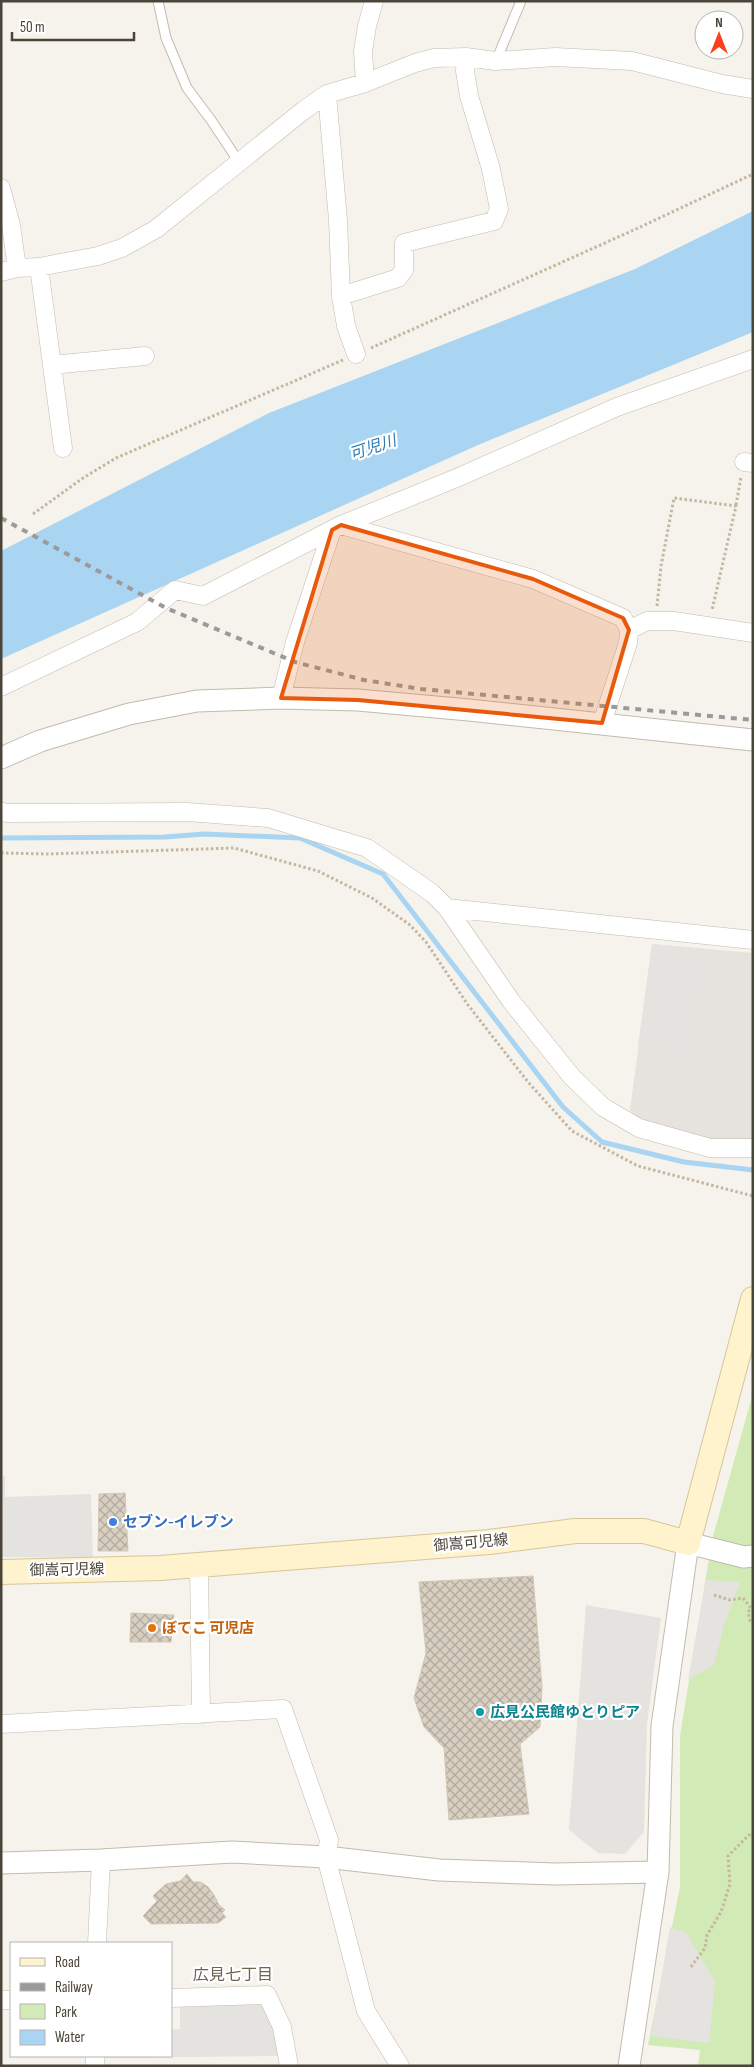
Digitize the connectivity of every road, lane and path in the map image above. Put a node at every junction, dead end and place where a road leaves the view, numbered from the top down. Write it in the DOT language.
graph roads {
  1 [pos="158,1"];
  2 [pos="374,1"];
  3 [pos="521,1"];
  4 [pos="466,57"];
  5 [pos="496,60"];
  6 [pos="365,83"];
  7 [pos="753,89"];
  8 [pos="328,94"];
  9 [pos="239,162"];
  10 [pos="753,174"];
  11 [pos="1,188"];
  12 [pos="39,267"];
  13 [pos="9,270"];
  14 [pos="341,296"];
  15 [pos="356,354"];
  16 [pos="145,356"];
  17 [pos="753,358"];
  18 [pos="52,365"];
  19 [pos="63,448"];
  20 [pos="748,462"];
  21 [pos="736,506"];
  22 [pos="34,514"];
  23 [pos="337,527"];
  24 [pos="656,621"];
  25 [pos="708,626"];
  26 [pos="629,630"];
  27 [pos="753,633"];
  28 [pos="1,687"];
  29 [pos="281,698"];
  30 [pos="602,723"];
  31 [pos="753,740"];
  32 [pos="1,758"];
  33 [pos="1,811"];
  34 [pos="1,853"];
  35 [pos="447,908"];
  36 [pos="753,940"];
  37 [pos="753,1148"];
  38 [pos="753,1196"];
  39 [pos="753,1299"];
  40 [pos="688,1542"];
  41 [pos="753,1556"];
  42 [pos="200,1565"];
  43 [pos="1,1572"];
  44 [pos="714,1595"];
  45 [pos="753,1624"];
  46 [pos="201,1714"];
  47 [pos="1,1724"];
  48 [pos="753,1834"];
  49 [pos="326,1857"];
  50 [pos="101,1860"];
  51 [pos="1,1863"];
  52 [pos="658,1872"];
  53 [pos="97,1942"];
  54 [pos="691,1967"];
  55 [pos="172,1998"];
  56 [pos="289,2066"];
  57 [pos="400,2066"];
  58 [pos="629,2066"];
  1 -- 9 [label="lane"];
  2 -- 6 [label="street"];
  3 -- 5 [label="lane"];
  4 -- 5 [label="street"];
  4 -- 6 [label="street"];
  4 -- 14 [label="street"];
  5 -- 7 [label="street"];
  6 -- 8 [label="street"];
  8 -- 9 [label="street"];
  8 -- 14 [label="street"];
  9 -- 12 [label="street"];
  10 -- 15 [label="path"];
  11 -- 13 [label="street"];
  12 -- 13 [label="street"];
  12 -- 18 [label="street"];
  14 -- 15 [label="street"];
  15 -- 22 [label="path"];
  16 -- 18 [label="street"];
  17 -- 23 [label="street"];
  18 -- 19 [label="street"];
  20 -- 21 [label="path"];
  21 -- 24 [label="path"];
  21 -- 25 [label="path"];
  23 -- 26 [label="street"];
  23 -- 28 [label="street"];
  23 -- 29 [label="street"];
  24 -- 25 [label="street"];
  24 -- 26 [label="street"];
  25 -- 27 [label="street"];
  26 -- 30 [label="street"];
  29 -- 30 [label="street"];
  29 -- 32 [label="street"];
  30 -- 31 [label="street"];
  33 -- 35 [label="street"];
  34 -- 38 [label="path"];
  35 -- 36 [label="street"];
  35 -- 37 [label="street"];
  39 -- 40 [label="main road"];
  40 -- 41 [label="street"];
  40 -- 42 [label="main road, 御嵩可児線"];
  40 -- 52 [label="street"];
  42 -- 43 [label="main road, 御嵩可児線"];
  42 -- 46 [label="street"];
  44 -- 45 [label="path"];
  46 -- 47 [label="street"];
  46 -- 49 [label="street"];
  48 -- 54 [label="path"];
  49 -- 50 [label="street"];
  49 -- 52 [label="street"];
  49 -- 57 [label="street"];
  50 -- 51 [label="street"];
  50 -- 53 [label="street"];
  52 -- 58 [label="street"];
  55 -- 56 [label="street"];
}
